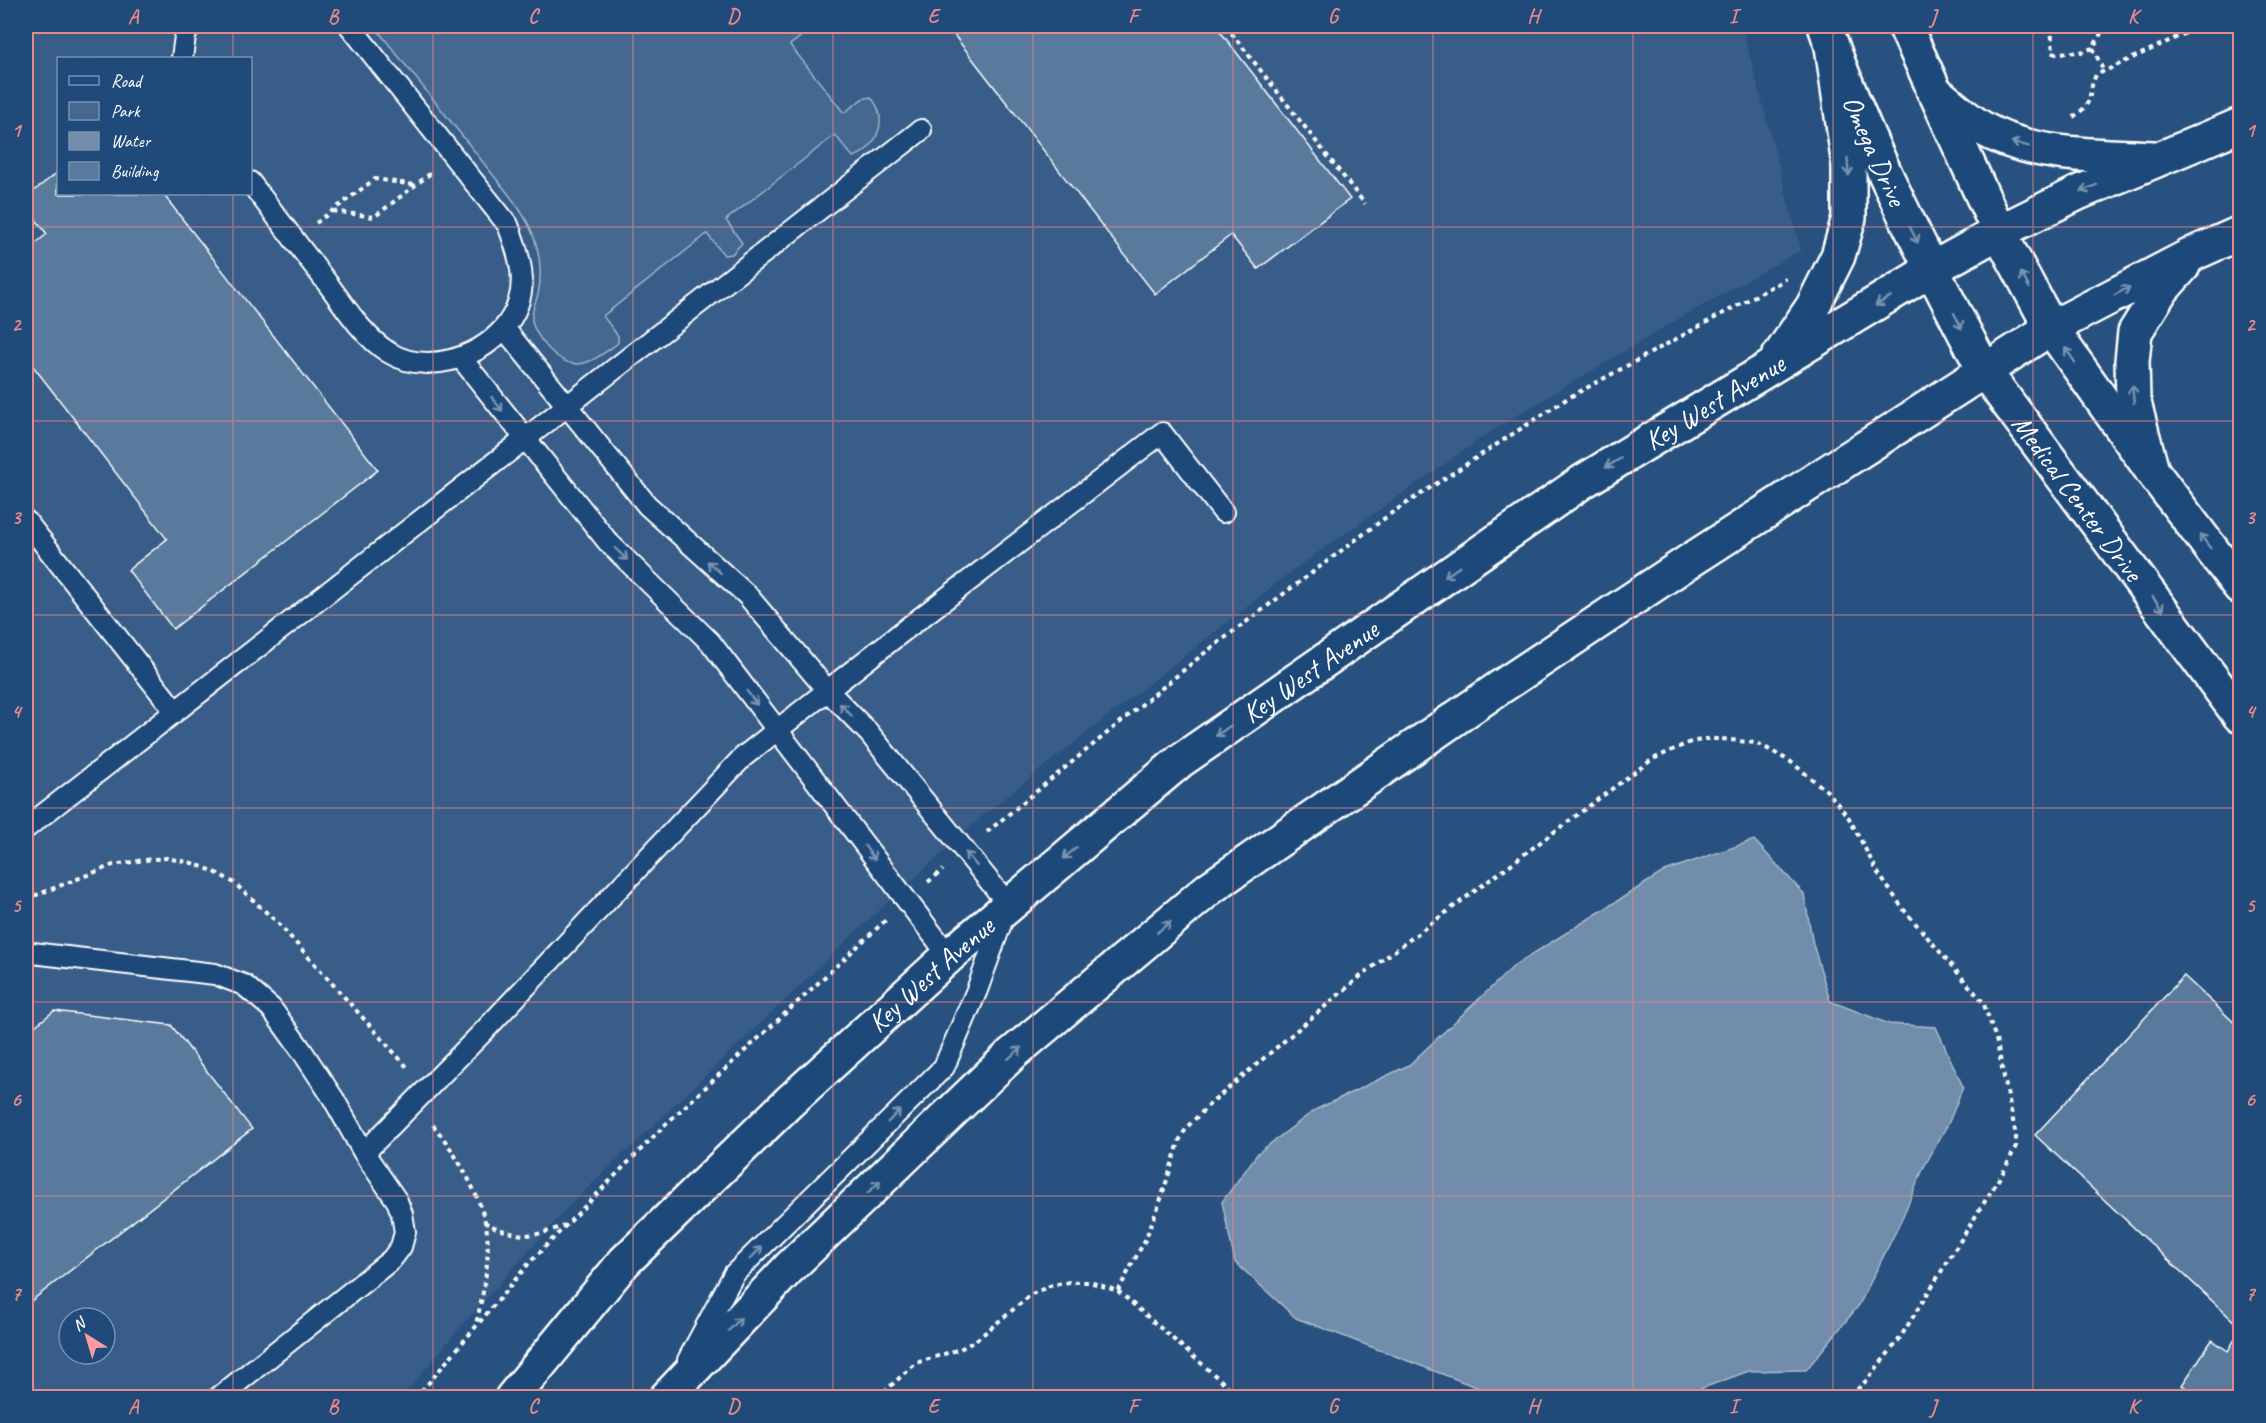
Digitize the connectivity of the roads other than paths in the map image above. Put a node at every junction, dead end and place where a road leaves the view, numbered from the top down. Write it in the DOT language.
graph roads {
  1 [pos="190,26"];
  2 [pos="350,26"];
  3 [pos="1905,26"];
  4 [pos="1829,36"];
  5 [pos="182,57"];
  6 [pos="1933,90"];
  7 [pos="2241,125"];
  8 [pos="921,130"];
  9 [pos="2161,158"];
  10 [pos="252,185"];
  11 [pos="1999,232"];
  12 [pos="2241,233"];
  13 [pos="2195,253"];
  14 [pos="1932,269"];
  15 [pos="504,327"];
  16 [pos="2051,328"];
  17 [pos="461,358"];
  18 [pos="1771,367"];
  19 [pos="1984,372"];
  20 [pos="567,408"];
  21 [pos="525,441"];
  22 [pos="2152,471"];
  23 [pos="1223,512"];
  24 [pos="26,521"];
  25 [pos="2241,587"];
  26 [pos="827,690"];
  27 [pos="175,711"];
  28 [pos="2241,716"];
  29 [pos="776,730"];
  30 [pos="27,823"];
  31 [pos="1008,904"];
  32 [pos="26,955"];
  33 [pos="949,956"];
  34 [pos="364,1153"];
  35 [pos="669,1395"];
  36 [pos="218,1398"];
  37 [pos="512,1398"];
  1 -- 5 [label="lane"];
  2 -- 15 [label="lane"];
  3 -- 6 [label="main road"];
  4 -- 14 [label="main road, Omega Drive, one-way"];
  4 -- 18 [label="main road, one-way"];
  9 -- 6 [label="main road, one-way"];
  6 -- 11 [label="main road"];
  7 -- 9 [label="main road, Key West Avenue"];
  8 -- 20 [label="lane"];
  9 -- 11 [label="main road, Key West Avenue, one-way"];
  10 -- 17 [label="lane"];
  11 -- 14 [label="main road, Key West Avenue"];
  16 -- 11 [label="main road, one-way"];
  12 -- 13 [label="main road"];
  16 -- 13 [label="main road, one-way"];
  22 -- 13 [label="main road, one-way"];
  14 -- 18 [label="main road, Key West Avenue, one-way"];
  14 -- 19 [label="main road, Medical Center Drive, one-way"];
  15 -- 17 [label="lane"];
  15 -- 20 [label="lane"];
  16 -- 19 [label="main road"];
  22 -- 16 [label="main road, one-way"];
  17 -- 21 [label="lane, one-way"];
  18 -- 31 [label="main road, Key West Avenue, one-way"];
  19 -- 28 [label="main road, Medical Center Drive, one-way"];
  35 -- 19 [label="main road, one-way"];
  20 -- 21 [label="lane"];
  26 -- 20 [label="lane, one-way"];
  21 -- 27 [label="lane"];
  21 -- 29 [label="lane, one-way"];
  25 -- 22 [label="main road, one-way"];
  23 -- 26 [label="lane"];
  24 -- 27 [label="lane"];
  26 -- 29 [label="lane"];
  31 -- 26 [label="lane, one-way"];
  27 -- 30 [label="lane"];
  29 -- 33 [label="lane, one-way"];
  29 -- 34 [label="lane"];
  31 -- 33 [label="main road, Key West Avenue"];
  35 -- 31 [label="lane, one-way"];
  32 -- 34 [label="lane"];
  33 -- 37 [label="main road, Key West Avenue"];
  34 -- 36 [label="lane"];
}
